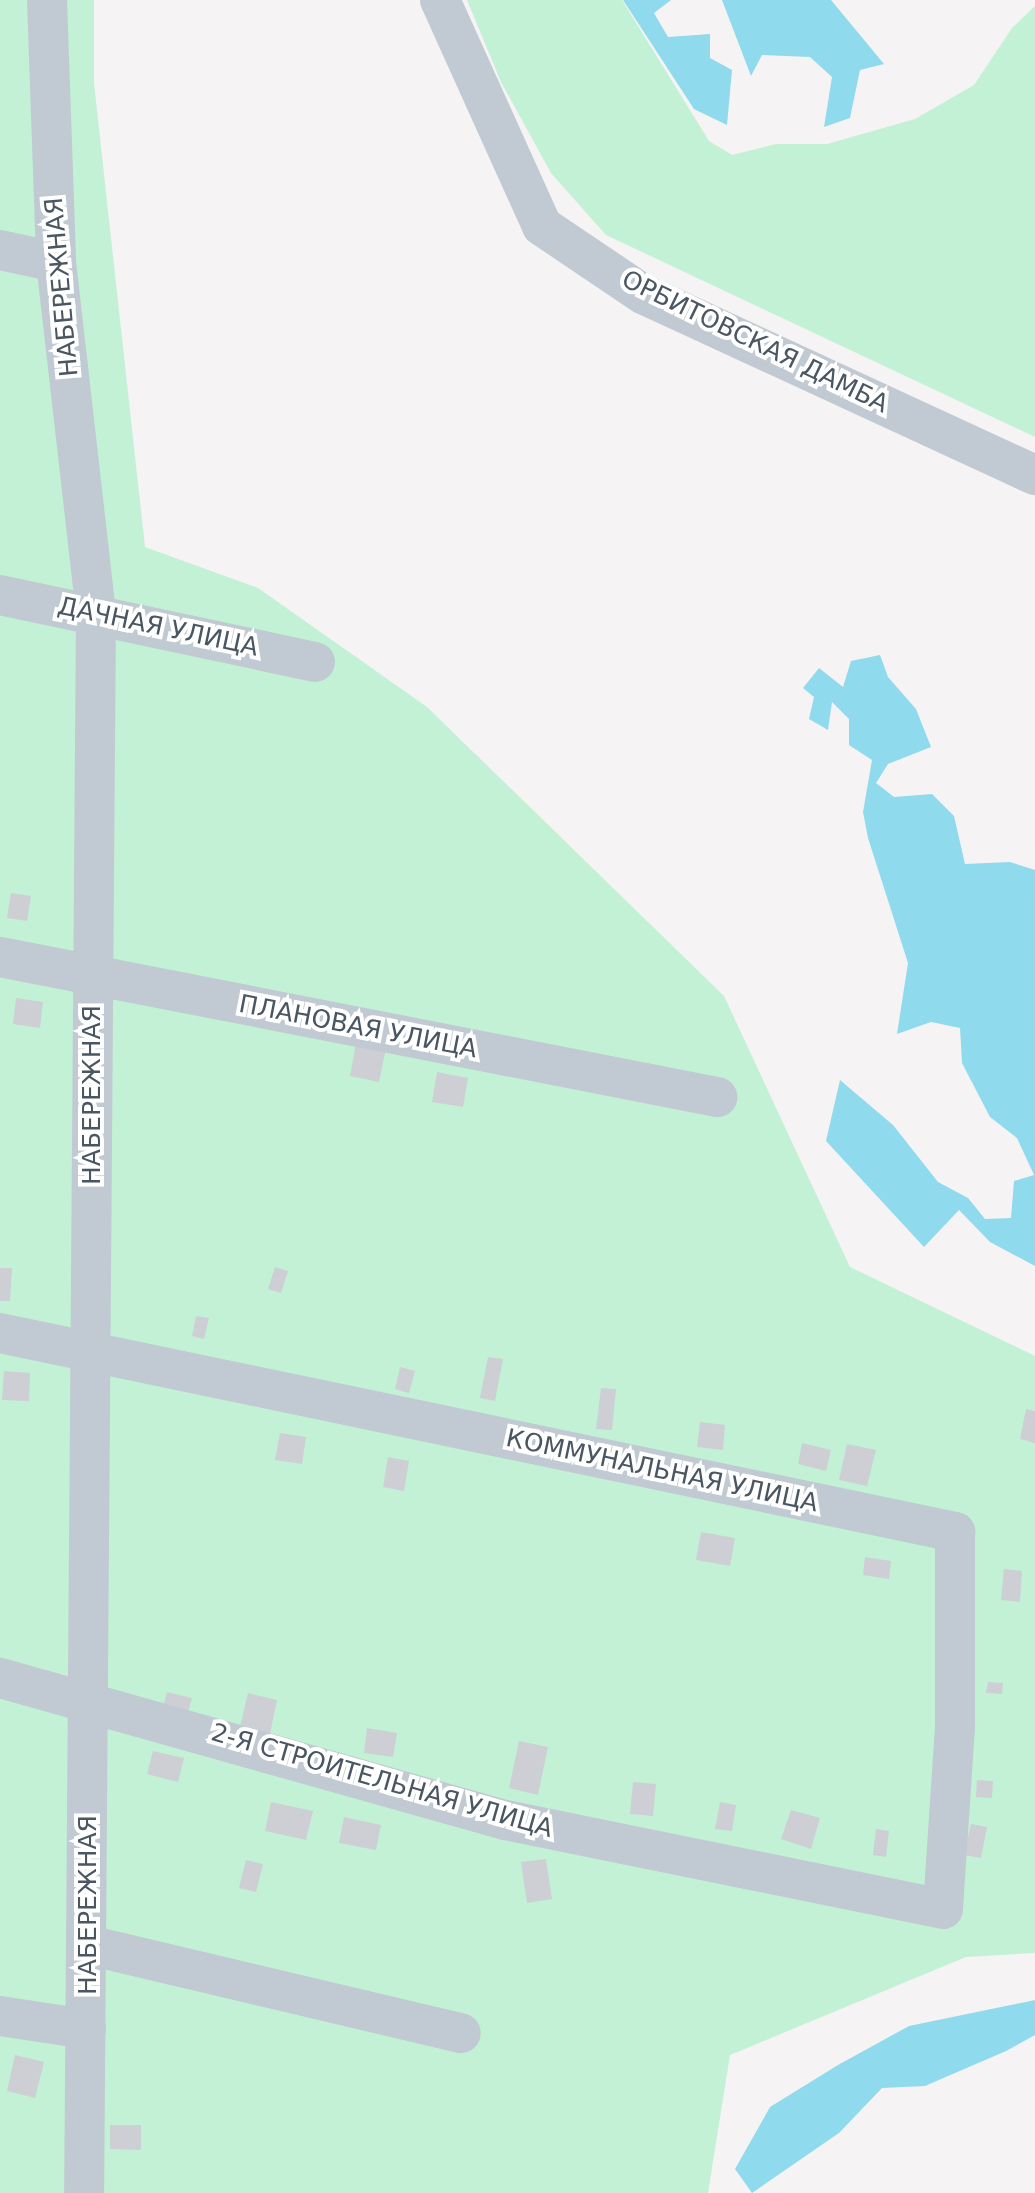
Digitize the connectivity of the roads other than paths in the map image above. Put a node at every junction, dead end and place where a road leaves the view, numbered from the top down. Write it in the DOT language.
graph roads {
  1 [pos="47,0"];
  2 [pos="440,0"];
  3 [pos="0,250"];
  4 [pos="56,262"];
  5 [pos="1035,475"];
  6 [pos="0,595"];
  7 [pos="96,612"];
  8 [pos="315,662"];
  9 [pos="0,957"];
  10 [pos="93,976"];
  11 [pos="717,1097"];
  12 [pos="0,1332"];
  13 [pos="91,1352"];
  14 [pos="0,1678"];
  15 [pos="88,1698"];
  16 [pos="943,1909"];
  17 [pos="88,1945"];
  18 [pos="0,2016"];
  19 [pos="86,2029"];
  20 [pos="461,2033"];
  21 [pos="84,2193"];
  1 -- 4 [label="street, НАБЕРЕЖНАЯ"];
  2 -- 5 [label="street, ОРБИТОВСКАЯ ДАМБА"];
  3 -- 4 [label="street"];
  4 -- 7 [label="street, НАБЕРЕЖНАЯ"];
  6 -- 7 [label="street, ДАЧНАЯ УЛИЦА"];
  7 -- 8 [label="street, ДАЧНАЯ УЛИЦА"];
  7 -- 10 [label="street, НАБЕРЕЖНАЯ"];
  9 -- 10 [label="street, ПЛАНОВАЯ УЛИЦА"];
  10 -- 11 [label="street, ПЛАНОВАЯ УЛИЦА"];
  10 -- 13 [label="street, НАБЕРЕЖНАЯ"];
  12 -- 13 [label="street, КОММУНАЛЬНАЯ УЛИЦА"];
  13 -- 15 [label="street, НАБЕРЕЖНАЯ"];
  13 -- 16 [label="street, КОММУНАЛЬНАЯ УЛИЦА"];
  14 -- 15 [label="street, 2-Я СТРОИТЕЛЬНАЯ УЛИЦА"];
  15 -- 16 [label="street, 2-Я СТРОИТЕЛЬНАЯ УЛИЦА"];
  15 -- 17 [label="street, НАБЕРЕЖНАЯ"];
  17 -- 19 [label="street, НАБЕРЕЖНАЯ"];
  17 -- 20 [label="street"];
  18 -- 19 [label="street"];
  19 -- 21 [label="street, НАБЕРЕЖНАЯ"];
}
